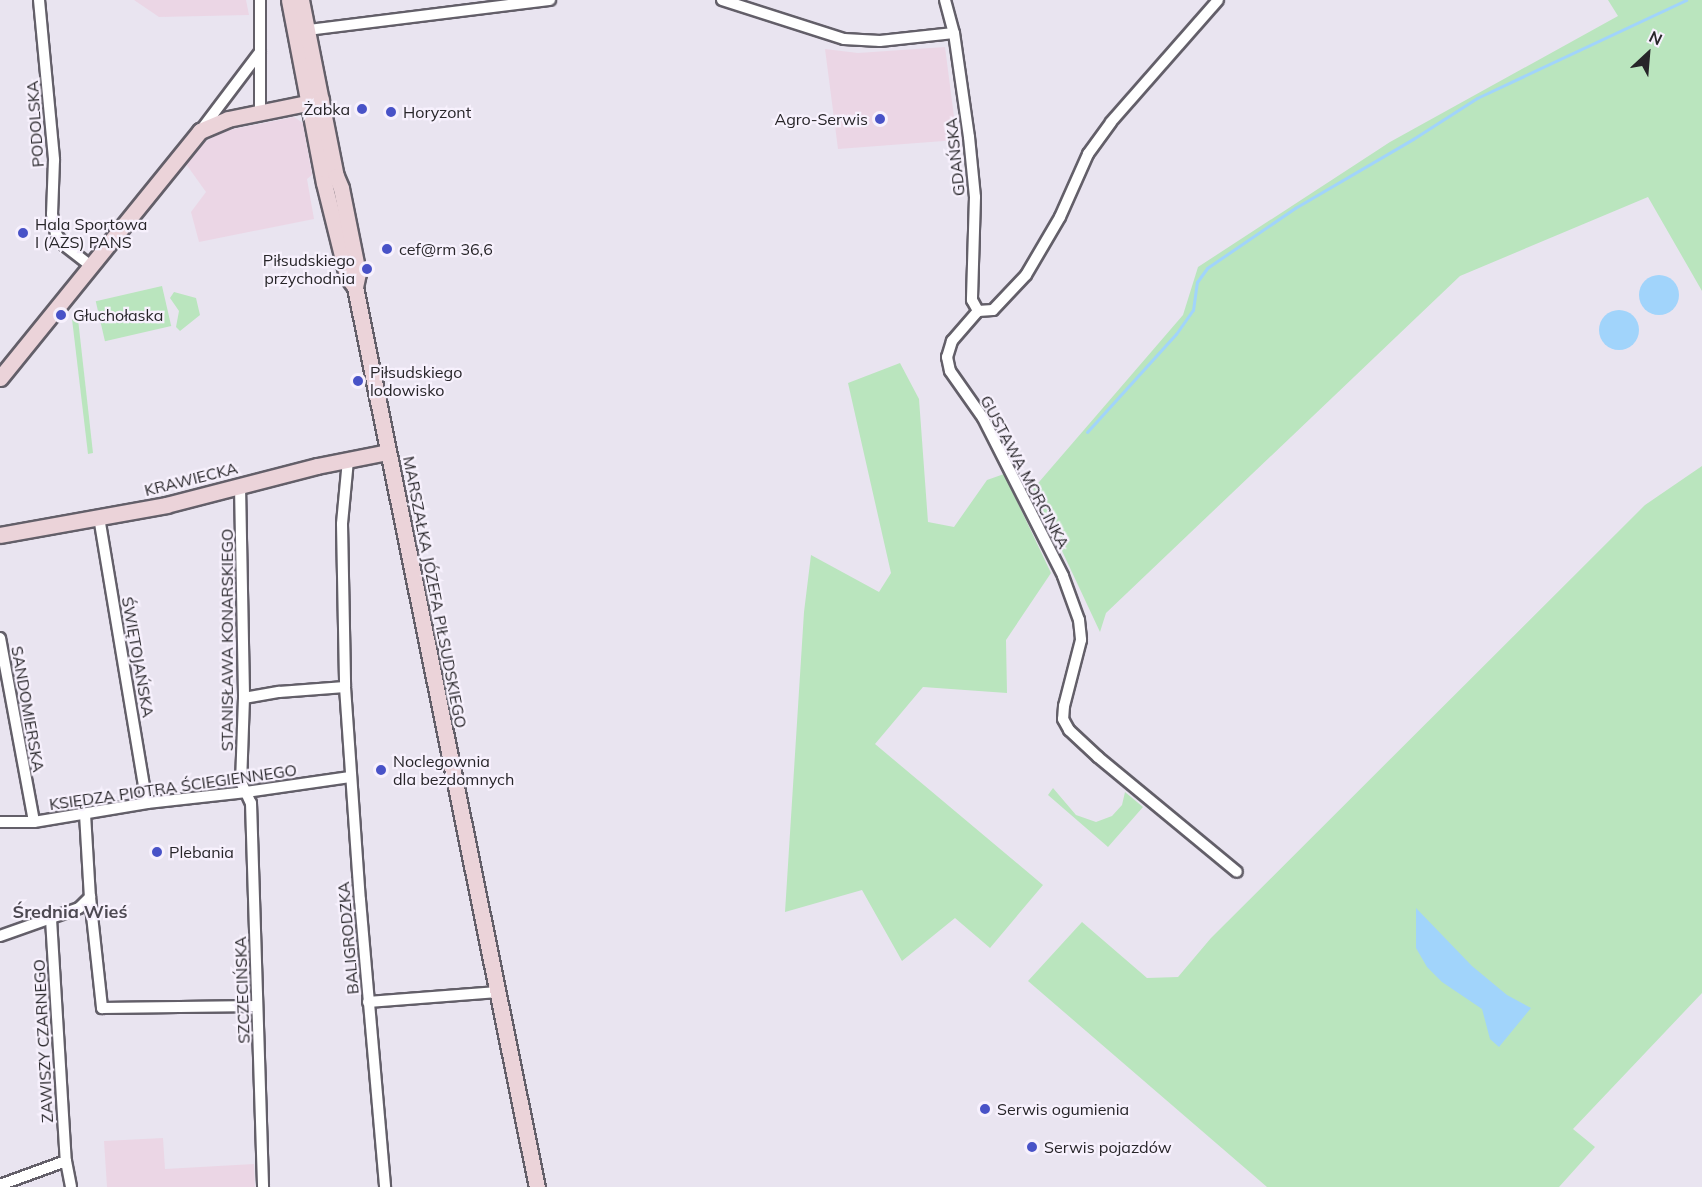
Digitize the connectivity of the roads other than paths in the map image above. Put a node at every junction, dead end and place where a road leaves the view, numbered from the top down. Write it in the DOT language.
graph roads {
  1 [pos="39,0"];
  2 [pos="260,0"];
  3 [pos="289,0"];
  4 [pos="301,0"];
  5 [pos="550,0"];
  6 [pos="722,0"];
  7 [pos="945,0"];
  8 [pos="1218,0"];
  9 [pos="300,30"];
  10 [pos="954,33"];
  11 [pos="260,51"];
  12 [pos="315,101"];
  13 [pos="260,111"];
  14 [pos="200,131"];
  15 [pos="90,266"];
  16 [pos="978,311"];
  17 [pos="0,378"];
  18 [pos="388,452"];
  19 [pos="348,460"];
  20 [pos="240,486"];
  21 [pos="99,518"];
  22 [pos="0,535"];
  23 [pos="0,638"];
  24 [pos="345,687"];
  25 [pos="244,698"];
  26 [pos="350,777"];
  27 [pos="246,792"];
  28 [pos="147,802"];
  29 [pos="85,814"];
  30 [pos="0,822"];
  31 [pos="34,822"];
  32 [pos="1237,872"];
  33 [pos="90,897"];
  34 [pos="51,919"];
  35 [pos="0,936"];
  36 [pos="498,992"];
  37 [pos="369,1002"];
  38 [pos="257,1006"];
  39 [pos="66,1161"];
  40 [pos="0,1185"];
  41 [pos="70,1187"];
  42 [pos="263,1187"];
  43 [pos="385,1187"];
  44 [pos="537,1187"];
  1 -- 15 [label="street, PODOLSKA"];
  2 -- 11 [label="street"];
  3 -- 9 [label="main road, MARSZAŁKA JÓZEFA PIŁSUDSKIEGO"];
  4 -- 9 [label="main road, MARSZAŁKA JÓZEFA PIŁSUDSKIEGO"];
  5 -- 9 [label="street"];
  6 -- 10 [label="street"];
  7 -- 10 [label="street, GDAŃSKA"];
  8 -- 16 [label="street, GUSTAWA MORCINKA"];
  9 -- 12 [label="main road, MARSZAŁKA JÓZEFA PIŁSUDSKIEGO"];
  10 -- 16 [label="street, GDAŃSKA"];
  11 -- 13 [label="street"];
  11 -- 14 [label="street"];
  12 -- 13 [label="main road"];
  12 -- 18 [label="main road, MARSZAŁKA JÓZEFA PIŁSUDSKIEGO"];
  13 -- 14 [label="main road"];
  14 -- 15 [label="main road"];
  15 -- 17 [label="main road"];
  16 -- 32 [label="street, GUSTAWA MORCINKA"];
  18 -- 19 [label="main road, KRAWIECKA"];
  18 -- 36 [label="main road, MARSZAŁKA JÓZEFA PIŁSUDSKIEGO"];
  19 -- 20 [label="main road, KRAWIECKA"];
  19 -- 24 [label="street, BALIGRODZKA"];
  20 -- 21 [label="main road, KRAWIECKA"];
  20 -- 25 [label="street, STANISŁAWA KONARSKIEGO"];
  21 -- 22 [label="main road, KRAWIECKA"];
  21 -- 28 [label="street, ŚWIĘTOJAŃSKA"];
  23 -- 31 [label="street, SANDOMIERSKA"];
  24 -- 25 [label="street"];
  24 -- 26 [label="street, BALIGRODZKA"];
  25 -- 27 [label="street, STANISŁAWA KONARSKIEGO"];
  26 -- 27 [label="street, KSIĘDZA PIOTRA ŚCIEGIENNEGO"];
  26 -- 37 [label="street, BALIGRODZKA"];
  27 -- 28 [label="street, KSIĘDZA PIOTRA ŚCIEGIENNEGO"];
  27 -- 38 [label="street, SZCZECIŃSKA"];
  28 -- 29 [label="street, KSIĘDZA PIOTRA ŚCIEGIENNEGO"];
  29 -- 31 [label="street, KSIĘDZA PIOTRA ŚCIEGIENNEGO"];
  29 -- 33 [label="street"];
  30 -- 31 [label="street, KSIĘDZA PIOTRA ŚCIEGIENNEGO"];
  33 -- 34 [label="street"];
  33 -- 38 [label="street"];
  34 -- 35 [label="street"];
  34 -- 39 [label="street, ZAWISZY CZARNEGO"];
  36 -- 37 [label="street"];
  36 -- 44 [label="main road, MARSZAŁKA JÓZEFA PIŁSUDSKIEGO"];
  37 -- 43 [label="street, BALIGRODZKA"];
  38 -- 42 [label="street, SZCZECIŃSKA"];
  39 -- 40 [label="street"];
  39 -- 41 [label="street, ZAWISZY CZARNEGO"];
}
